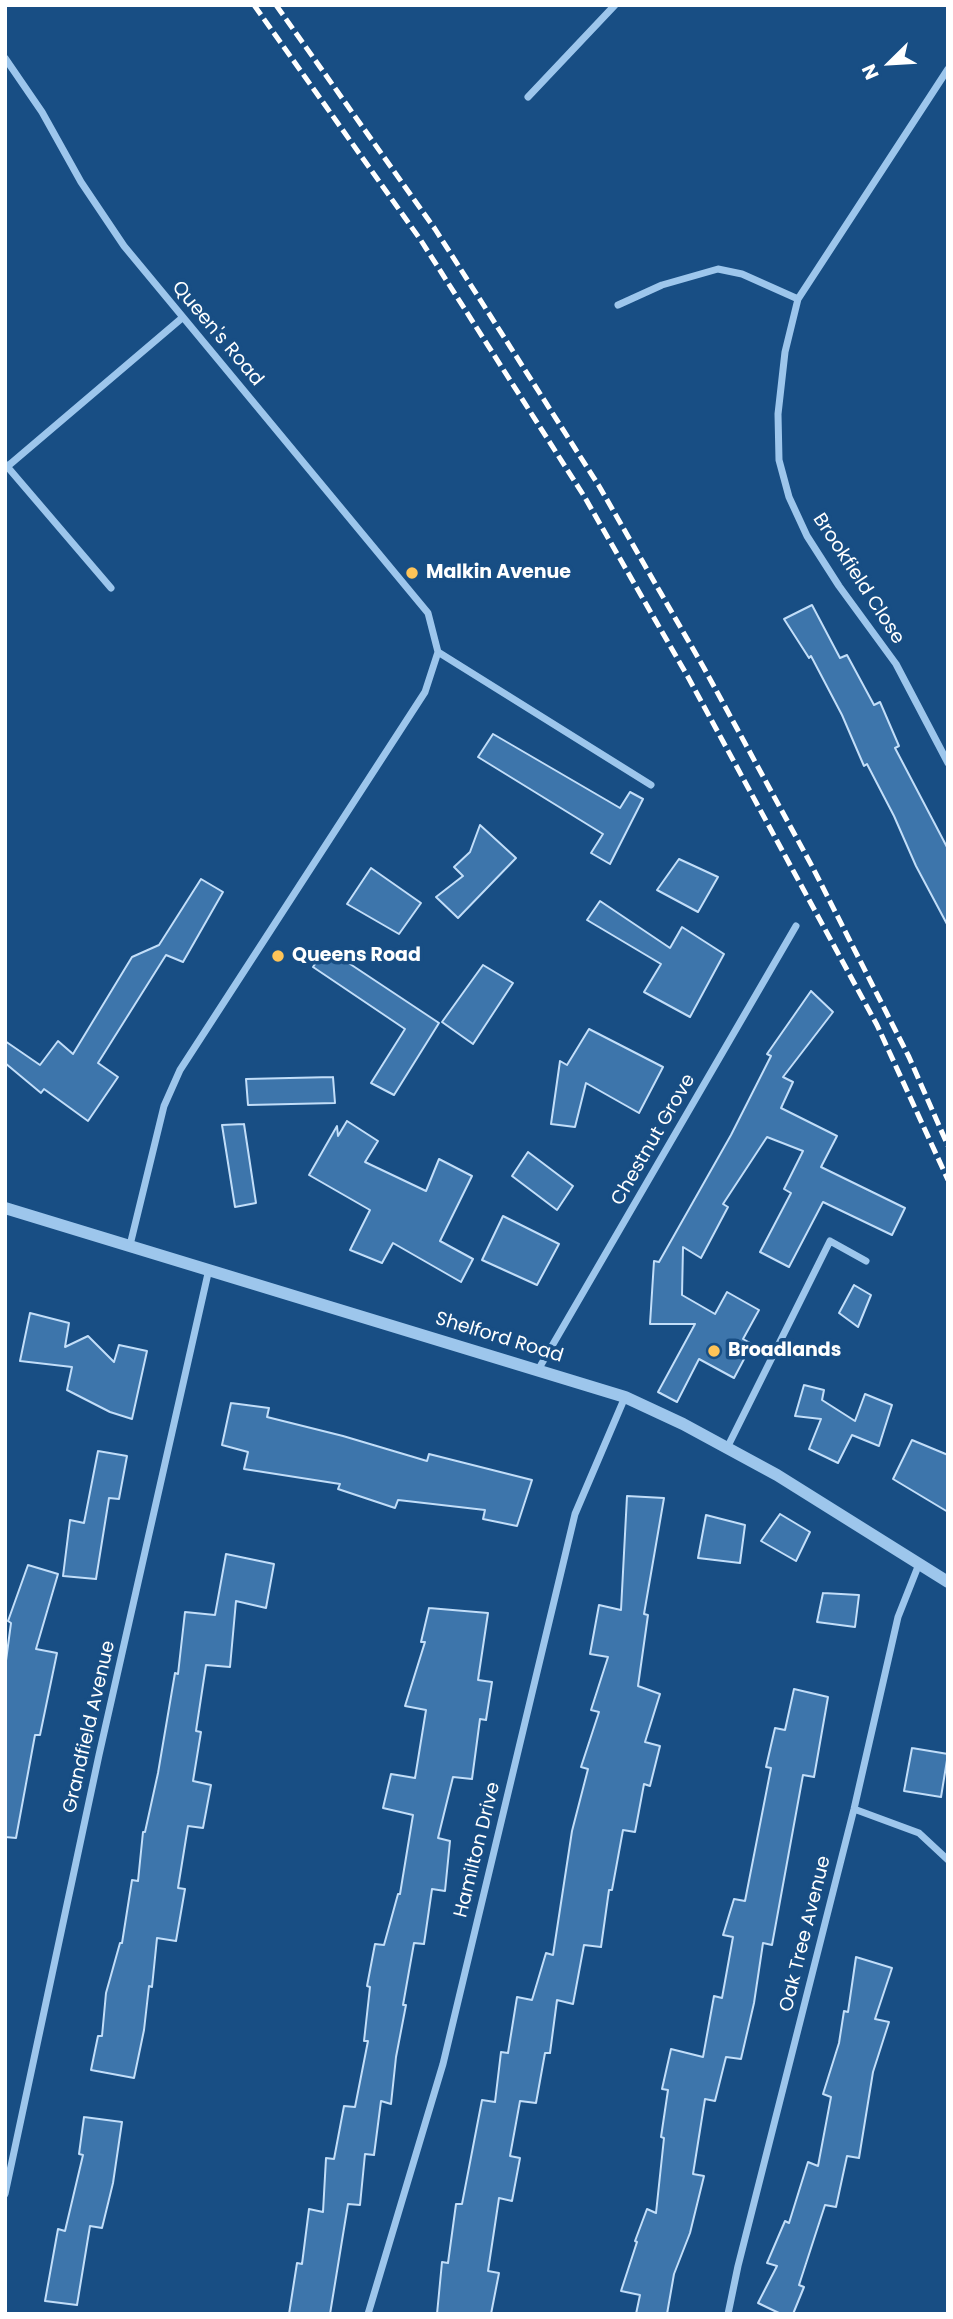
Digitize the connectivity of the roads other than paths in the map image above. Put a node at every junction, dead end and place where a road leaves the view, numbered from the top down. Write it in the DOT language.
graph roads {
  1 [pos="615,5"];
  2 [pos="5,58"];
  3 [pos="948,69"];
  4 [pos="16,73"];
  5 [pos="5,78"];
  6 [pos="528,97"];
  7 [pos="798,299"];
  8 [pos="618,305"];
  9 [pos="182,317"];
  10 [pos="7,465"];
  11 [pos="111,588"];
  12 [pos="438,652"];
  13 [pos="948,762"];
  14 [pos="651,785"];
  15 [pos="796,926"];
  16 [pos="5,1208"];
  17 [pos="131,1245"];
  18 [pos="866,1261"];
  19 [pos="209,1269"];
  20 [pos="538,1370"];
  21 [pos="625,1397"];
  22 [pos="727,1448"];
  23 [pos="919,1564"];
  24 [pos="948,1582"];
  25 [pos="854,1809"];
  26 [pos="948,1860"];
  27 [pos="5,2194"];
  28 [pos="368,2314"];
  29 [pos="728,2314"];
  1 -- 6 [label="street"];
  2 -- 4 [label="street, Queen's Road"];
  3 -- 7 [label="street, Brookfield Close"];
  4 -- 5 [label="street"];
  4 -- 9 [label="street, Queen's Road"];
  7 -- 8 [label="street"];
  7 -- 13 [label="street, Brookfield Close"];
  9 -- 10 [label="street"];
  9 -- 12 [label="street, Queen's Road"];
  10 -- 11 [label="street"];
  12 -- 14 [label="street"];
  12 -- 17 [label="street"];
  15 -- 20 [label="street, Chestnut Grove"];
  16 -- 17 [label="street, Shelford Road"];
  17 -- 19 [label="street, Shelford Road"];
  18 -- 22 [label="street"];
  19 -- 20 [label="street, Shelford Road"];
  19 -- 27 [label="street, Grandfield Avenue"];
  20 -- 21 [label="street, Shelford Road"];
  21 -- 22 [label="street, Shelford Road"];
  21 -- 28 [label="street, Hamilton Drive"];
  22 -- 23 [label="street, Shelford Road"];
  23 -- 24 [label="street, Shelford Road"];
  23 -- 25 [label="street, Oak Tree Avenue"];
  25 -- 26 [label="street"];
  25 -- 29 [label="street, Oak Tree Avenue"];
}
